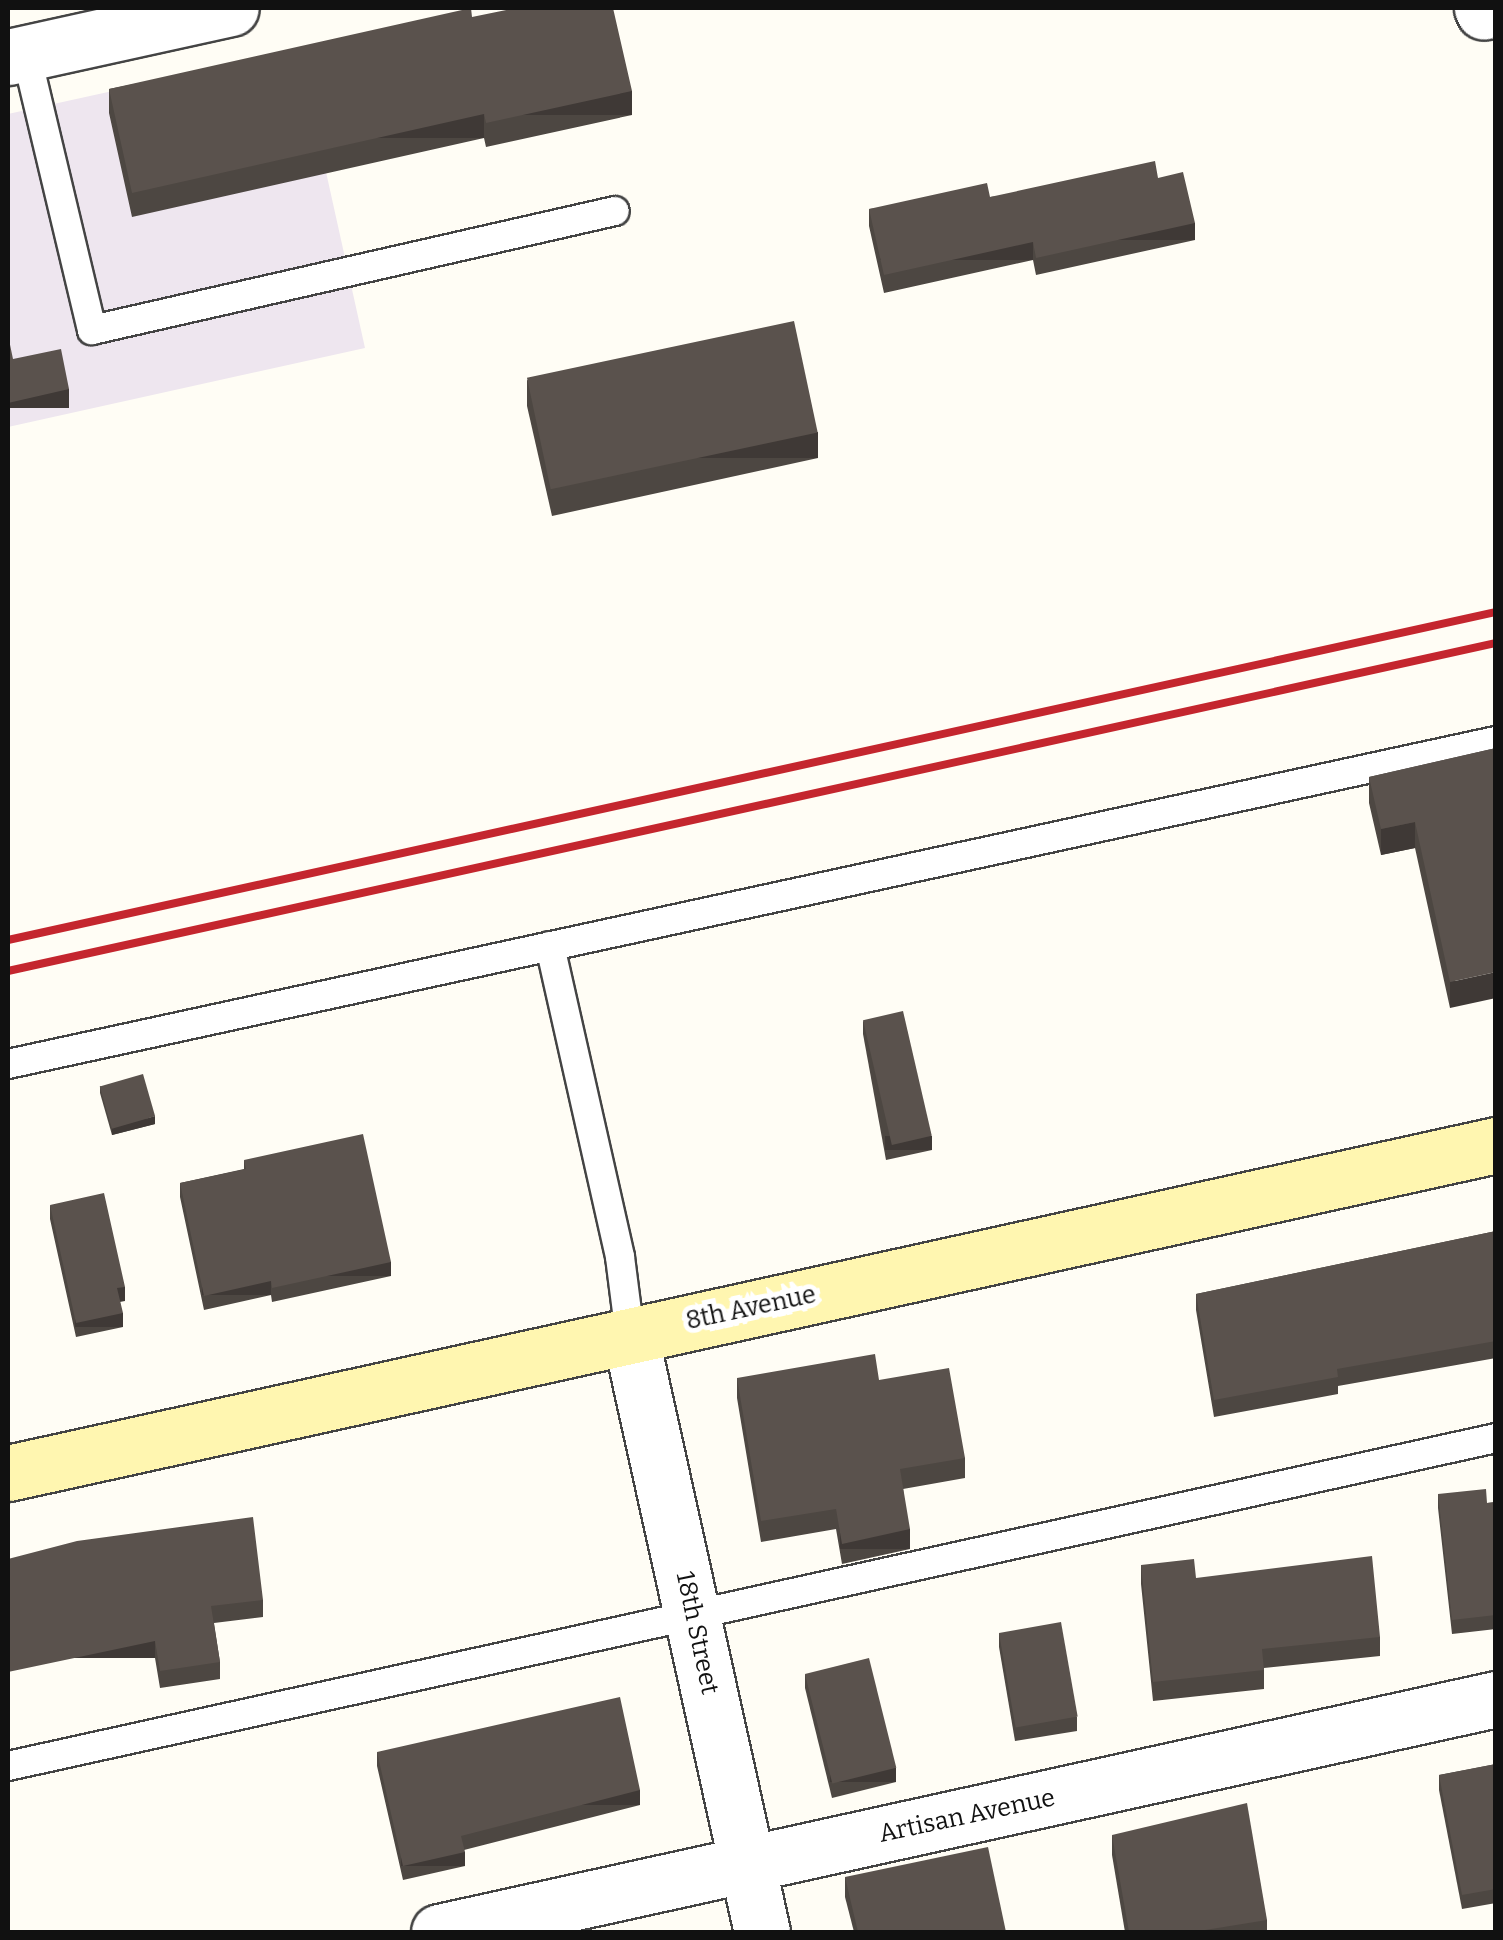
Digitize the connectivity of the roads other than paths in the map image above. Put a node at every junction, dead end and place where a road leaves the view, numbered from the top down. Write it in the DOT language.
graph roads {
  1 [pos="231,8"];
  2 [pos="17,55"];
  3 [pos="615,211"];
  4 [pos="1496,741"];
  5 [pos="550,946"];
  6 [pos="8,1064"];
  7 [pos="1496,1145"];
  8 [pos="630,1335"];
  9 [pos="1496,1438"];
  10 [pos="8,1473"];
  11 [pos="694,1615"];
  12 [pos="1496,1700"];
  13 [pos="8,1766"];
  14 [pos="747,1864"];
  15 [pos="439,1932"];
  16 [pos="762,1932"];
  1 -- 2 [label="street"];
  2 -- 3 [label="lane"];
  4 -- 5 [label="lane"];
  5 -- 6 [label="lane"];
  5 -- 8 [label="lane"];
  7 -- 8 [label="main road, 8th Avenue"];
  8 -- 10 [label="main road, 8th Avenue"];
  8 -- 11 [label="street, 18th Street"];
  9 -- 11 [label="lane"];
  11 -- 13 [label="lane"];
  11 -- 14 [label="street, 18th Street"];
  12 -- 14 [label="street, Artisan Avenue"];
  14 -- 15 [label="street, Artisan Avenue"];
  14 -- 16 [label="street, 18th Street"];
}
